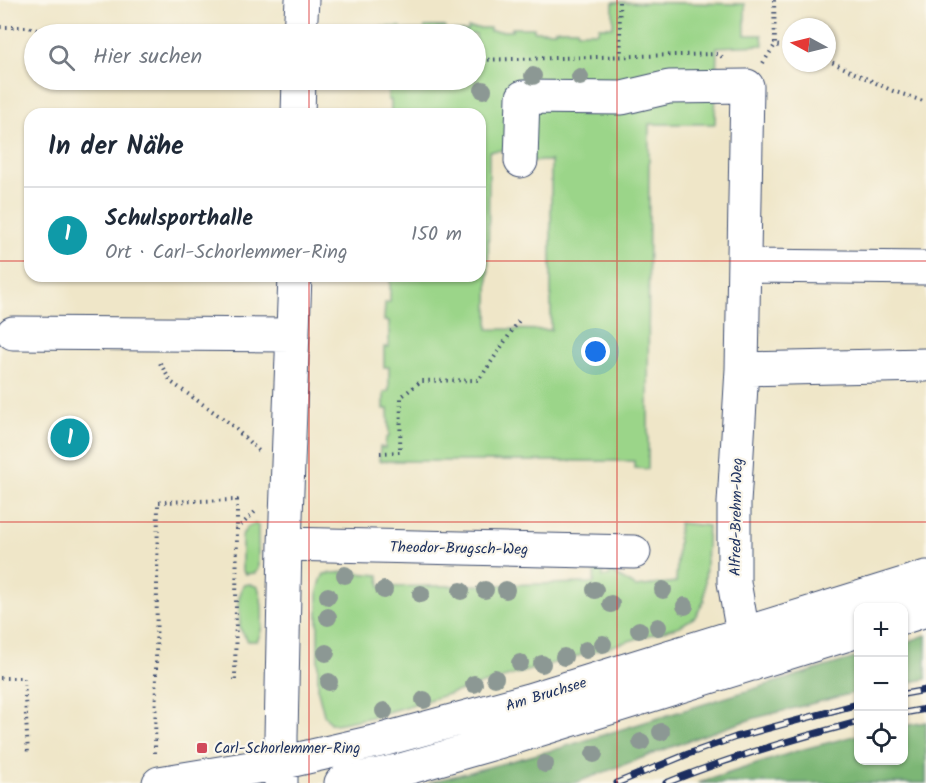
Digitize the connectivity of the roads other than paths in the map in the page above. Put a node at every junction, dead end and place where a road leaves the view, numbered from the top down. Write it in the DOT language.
graph roads {
  1 [pos="302,0"];
  2 [pos="301,24"];
  3 [pos="299,90"];
  4 [pos="298,108"];
  5 [pos="521,161"];
  6 [pos="744,266"];
  7 [pos="926,268"];
  8 [pos="295,282"];
  9 [pos="13,333"];
  10 [pos="293,335"];
  11 [pos="926,365"];
  12 [pos="742,369"];
  13 [pos="285,544"];
  14 [pos="634,552"];
  15 [pos="926,577"];
  16 [pos="926,610"];
  17 [pos="908,615"];
  18 [pos="854,632"];
  19 [pos="748,649"];
  20 [pos="157,768"];
  21 [pos="281,773"];
  22 [pos="342,783"];
  1 -- 2 [label="street"];
  3 -- 4 [label="street"];
  5 -- 6 [label="street, Alfred-Brehm-Weg"];
  6 -- 7 [label="street"];
  6 -- 12 [label="street, Alfred-Brehm-Weg"];
  8 -- 10 [label="street"];
  9 -- 10 [label="street"];
  10 -- 13 [label="street"];
  11 -- 12 [label="street"];
  12 -- 19 [label="street, Alfred-Brehm-Weg"];
  13 -- 14 [label="street, Theodor-Brugsch-Weg"];
  13 -- 21 [label="street"];
  15 -- 19 [label="street, Am Bruchsee"];
  16 -- 17 [label="street"];
  18 -- 19 [label="street, Am Bruchsee"];
  19 -- 21 [label="street, Am Bruchsee"];
  19 -- 22 [label="street, Am Bruchsee"];
  20 -- 21 [label="street, Am Bruchsee"];
}
